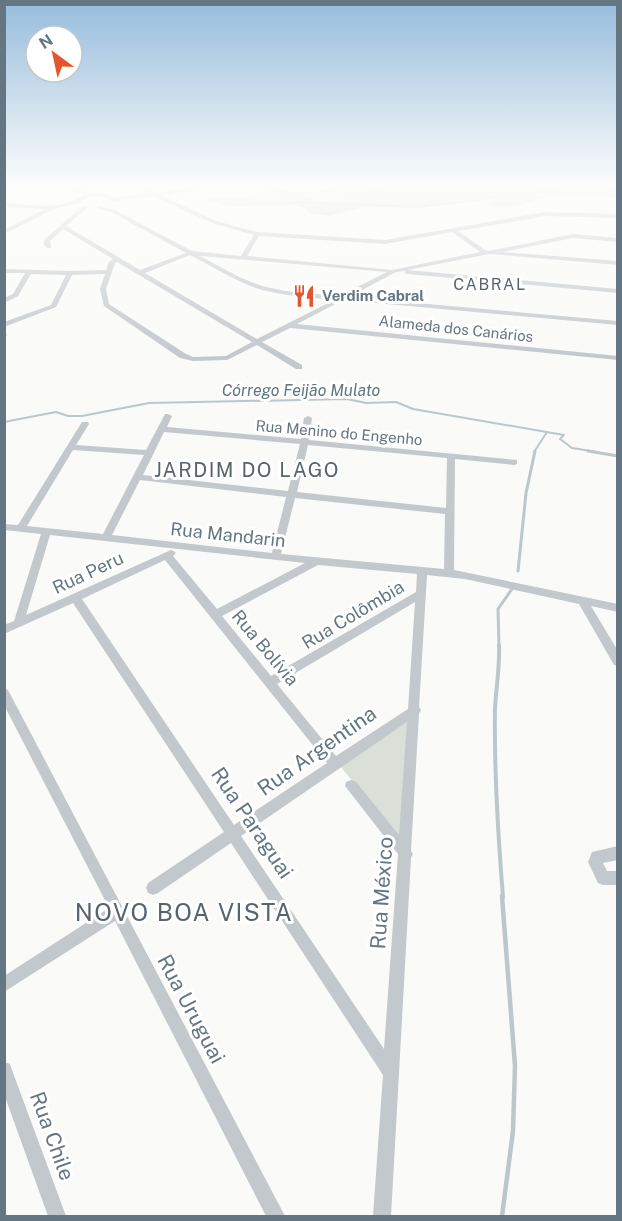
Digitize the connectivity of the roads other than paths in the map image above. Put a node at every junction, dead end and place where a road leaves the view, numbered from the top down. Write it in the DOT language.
graph roads {
  1 [pos="46,243"];
  2 [pos="90,243"];
  3 [pos="172,243"];
  4 [pos="252,243"];
  5 [pos="471,243"];
  6 [pos="534,243"];
  7 [pos="49,247"];
  8 [pos="483,252"];
  9 [pos="191,254"];
  10 [pos="243,258"];
  11 [pos="118,259"];
  12 [pos="618,263"];
  13 [pos="4,270"];
  14 [pos="28,271"];
  15 [pos="394,271"];
  16 [pos="108,272"];
  17 [pos="141,272"];
  18 [pos="70,273"];
  19 [pos="618,291"];
  20 [pos="339,298"];
  21 [pos="4,301"];
  22 [pos="618,323"];
  23 [pos="4,325"];
  24 [pos="291,326"];
  25 [pos="261,343"];
  26 [pos="618,358"];
  27 [pos="299,367"];
  28 [pos="168,416"];
  29 [pos="308,418"];
  30 [pos="85,424"];
  31 [pos="163,429"];
  32 [pos="304,444"];
  33 [pos="70,447"];
  34 [pos="150,453"];
  35 [pos="451,456"];
  36 [pos="514,462"];
  37 [pos="137,477"];
  38 [pos="290,495"];
  39 [pos="451,512"];
  40 [pos="4,527"];
  41 [pos="21,528"];
  42 [pos="46,531"];
  43 [pos="106,538"];
  44 [pos="185,547"];
  45 [pos="167,555"];
  46 [pos="276,556"];
  47 [pos="317,561"];
  48 [pos="422,572"];
  49 [pos="449,573"];
  50 [pos="420,594"];
  51 [pos="75,597"];
  52 [pos="583,601"];
  53 [pos="618,608"];
  54 [pos="214,615"];
  55 [pos="19,622"];
  56 [pos="4,630"];
  57 [pos="618,662"];
  58 [pos="271,682"];
  59 [pos="4,693"];
  60 [pos="415,710"];
  61 [pos="335,764"];
  62 [pos="351,786"];
  63 [pos="235,834"];
  64 [pos="406,854"];
  65 [pos="618,854"];
  66 [pos="618,878"];
  67 [pos="153,888"];
  68 [pos="116,912"];
  69 [pos="4,985"];
  70 [pos="4,1070"];
  71 [pos="391,1073"];
  72 [pos="57,1216"];
  73 [pos="276,1216"];
  74 [pos="382,1216"];
  1 -- 7 [label="street"];
  2 -- 11 [label="street"];
  3 -- 9 [label="street"];
  4 -- 10 [label="street"];
  5 -- 8 [label="street"];
  6 -- 8 [label="street"];
  8 -- 12 [label="street"];
  8 -- 15 [label="street"];
  9 -- 10 [label="street"];
  9 -- 17 [label="street"];
  9 -- 20 [label="street"];
  10 -- 15 [label="street"];
  11 -- 16 [label="street"];
  11 -- 17 [label="street"];
  13 -- 14 [label="street"];
  14 -- 18 [label="street"];
  14 -- 21 [label="street"];
  15 -- 19 [label="street"];
  15 -- 20 [label="street"];
  16 -- 18 [label="street"];
  16 -- 25 [label="street"];
  17 -- 25 [label="street"];
  18 -- 23 [label="street"];
  20 -- 22 [label="street"];
  20 -- 24 [label="street"];
  24 -- 25 [label="street"];
  24 -- 26 [label="street, Alameda dos Canários"];
  25 -- 27 [label="street"];
  28 -- 31 [label="street"];
  29 -- 32 [label="street"];
  30 -- 33 [label="street"];
  31 -- 32 [label="street, Rua Menino do Engenho"];
  31 -- 34 [label="street"];
  32 -- 35 [label="street, Rua Menino do Engenho"];
  32 -- 38 [label="street"];
  33 -- 34 [label="street"];
  33 -- 41 [label="street"];
  34 -- 37 [label="street"];
  35 -- 36 [label="street, Rua Menino do Engenho"];
  35 -- 39 [label="street"];
  37 -- 38 [label="street"];
  37 -- 43 [label="street"];
  38 -- 39 [label="street"];
  38 -- 46 [label="street"];
  39 -- 49 [label="street"];
  40 -- 41 [label="street, Rua Mandarin"];
  41 -- 42 [label="street, Rua Mandarin"];
  42 -- 43 [label="street, Rua Mandarin"];
  42 -- 55 [label="street"];
  43 -- 44 [label="street, Rua Mandarin"];
  44 -- 45 [label="street, Rua Peru"];
  44 -- 46 [label="street, Rua Mandarin"];
  45 -- 51 [label="street, Rua Peru"];
  45 -- 54 [label="street, Rua Bolívia"];
  46 -- 47 [label="street, Rua Mandarin"];
  47 -- 48 [label="street, Rua Mandarin"];
  47 -- 54 [label="street"];
  48 -- 49 [label="street, Rua Mandarin"];
  48 -- 50 [label="street, Rua México"];
  49 -- 52 [label="street, Rua Mandarin"];
  50 -- 58 [label="street, Rua Colômbia"];
  50 -- 60 [label="street, Rua México"];
  51 -- 55 [label="street, Rua Peru"];
  51 -- 63 [label="street, Rua Paraguai"];
  52 -- 53 [label="street, Rua Mandarin"];
  52 -- 57 [label="street"];
  54 -- 58 [label="street, Rua Bolívia"];
  55 -- 56 [label="street, Rua Peru"];
  58 -- 61 [label="street, Rua Bolívia"];
  59 -- 68 [label="street, Rua Uruguai"];
  60 -- 61 [label="street, Rua Argentina"];
  60 -- 64 [label="street, Rua México"];
  61 -- 63 [label="street, Rua Argentina"];
  62 -- 64 [label="street"];
  63 -- 67 [label="street, Rua Argentina"];
  63 -- 71 [label="street, Rua Paraguai"];
  64 -- 71 [label="street, Rua México"];
  65 -- 66 [label="street"];
  68 -- 69 [label="street"];
  68 -- 73 [label="street, Rua Uruguai"];
  70 -- 72 [label="street, Rua Chile"];
  71 -- 74 [label="street, Rua México"];
}
